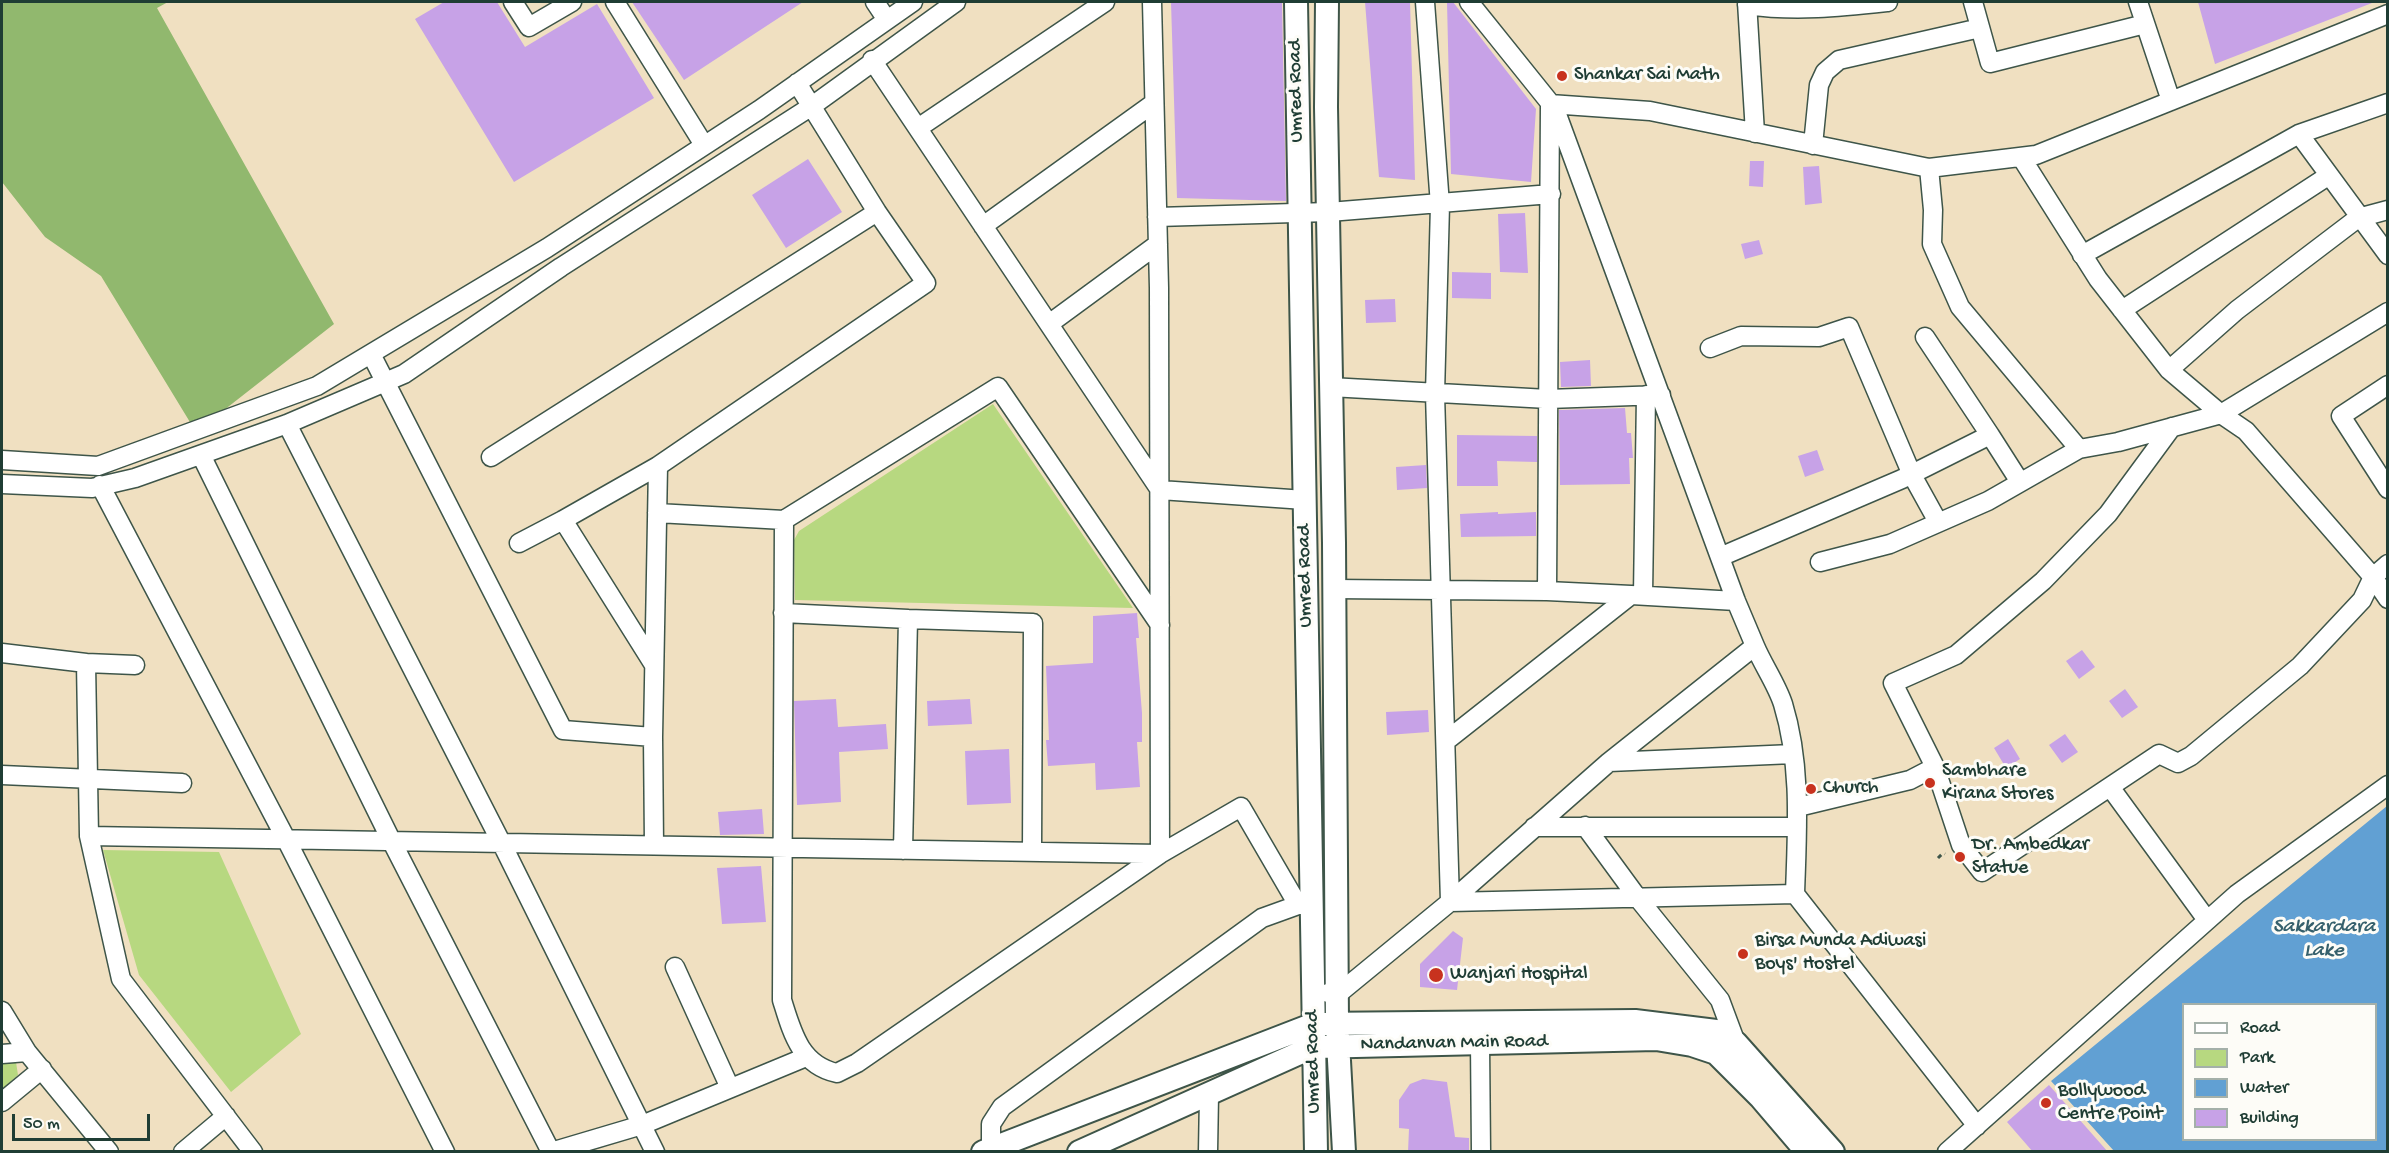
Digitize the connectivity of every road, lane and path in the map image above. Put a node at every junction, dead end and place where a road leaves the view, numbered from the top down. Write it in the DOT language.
graph roads {
  1 [pos="513,2"];
  2 [pos="572,2"];
  3 [pos="615,2"];
  4 [pos="875,2"];
  5 [pos="914,2"];
  6 [pos="956,2"];
  7 [pos="1105,2"];
  8 [pos="1152,2"];
  9 [pos="1296,2"];
  10 [pos="1327,2"];
  11 [pos="1425,2"];
  12 [pos="1469,2"];
  13 [pos="1888,2"];
  14 [pos="1973,2"];
  15 [pos="2138,2"];
  16 [pos="1747,3"];
  17 [pos="2388,14"];
  18 [pos="887,20"];
  19 [pos="2145,24"];
  20 [pos="1980,28"];
  21 [pos="872,60"];
  22 [pos="797,83"];
  23 [pos="2171,101"];
  24 [pos="1154,103"];
  25 [pos="2388,103"];
  26 [pos="1550,104"];
  27 [pos="812,106"];
  28 [pos="918,128"];
  29 [pos="1755,133"];
  30 [pos="2299,134"];
  31 [pos="704,145"];
  32 [pos="1813,145"];
  33 [pos="2021,157"];
  34 [pos="1929,168"];
  35 [pos="2328,176"];
  36 [pos="1551,194"];
  37 [pos="1440,205"];
  38 [pos="2388,210"];
  39 [pos="878,212"];
  40 [pos="1329,212"];
  41 [pos="1300,214"];
  42 [pos="1157,217"];
  43 [pos="2358,218"];
  44 [pos="983,226"];
  45 [pos="1158,244"];
  46 [pos="2082,255"];
  47 [pos="2388,255"];
  48 [pos="2122,310"];
  49 [pos="2388,312"];
  50 [pos="1049,324"];
  51 [pos="1925,337"];
  52 [pos="1710,348"];
  53 [pos="371,354"];
  54 [pos="2169,370"];
  55 [pos="385,383"];
  56 [pos="2388,385"];
  57 [pos="1330,387"];
  58 [pos="1435,394"];
  59 [pos="1654,395"];
  60 [pos="1548,399"];
  61 [pos="2221,414"];
  62 [pos="287,424"];
  63 [pos="2172,427"];
  64 [pos="1990,435"];
  65 [pos="2079,449"];
  66 [pos="201,455"];
  67 [pos="490,458"];
  68 [pos="2,460"];
  69 [pos="658,466"];
  70 [pos="1912,475"];
  71 [pos="2020,483"];
  72 [pos="2,484"];
  73 [pos="100,485"];
  74 [pos="2388,489"];
  75 [pos="1160,490"];
  76 [pos="1305,500"];
  77 [pos="657,513"];
  78 [pos="563,520"];
  79 [pos="784,520"];
  80 [pos="1938,522"];
  81 [pos="519,543"];
  82 [pos="1719,557"];
  83 [pos="1820,562"];
  84 [pos="2388,564"];
  85 [pos="2373,577"];
  86 [pos="1335,589"];
  87 [pos="1441,590"];
  88 [pos="1547,591"];
  89 [pos="1637,595"];
  90 [pos="2388,599"];
  91 [pos="1736,601"];
  92 [pos="783,613"];
  93 [pos="908,619"];
  94 [pos="1160,625"];
  95 [pos="1755,646"];
  96 [pos="2,653"];
  97 [pos="86,663"];
  98 [pos="135,665"];
  99 [pos="654,665"];
  100 [pos="653,737"];
  101 [pos="1446,741"];
  102 [pos="1793,754"];
  103 [pos="1610,762"];
  104 [pos="1935,767"];
  105 [pos="2,775"];
  106 [pos="89,780"];
  107 [pos="182,783"];
  108 [pos="2388,785"];
  109 [pos="2110,787"];
  110 [pos="1798,807"];
  111 [pos="1585,826"];
  112 [pos="1534,827"];
  113 [pos="1797,827"];
  114 [pos="90,836"];
  115 [pos="286,839"];
  116 [pos="391,840"];
  117 [pos="501,842"];
  118 [pos="654,845"];
  119 [pos="782,849"];
  120 [pos="903,850"];
  121 [pos="1032,852"];
  122 [pos="1160,854"];
  123 [pos="1795,894"];
  124 [pos="1637,897"];
  125 [pos="1450,902"];
  126 [pos="1338,904"];
  127 [pos="1305,905"];
  128 [pos="2207,920"];
  129 [pos="675,967"];
  130 [pos="1314,993"];
  131 [pos="1338,994"];
  132 [pos="2,1011"];
  133 [pos="1314,1024"];
  134 [pos="1336,1024"];
  135 [pos="1480,1043"];
  136 [pos="1736,1043"];
  137 [pos="1338,1046"];
  138 [pos="1313,1047"];
  139 [pos="27,1052"];
  140 [pos="2,1054"];
  141 [pos="806,1057"];
  142 [pos="42,1069"];
  143 [pos="730,1088"];
  144 [pos="1209,1095"];
  145 [pos="2,1102"];
  146 [pos="226,1116"];
  147 [pos="642,1125"];
  148 [pos="1977,1126"];
  149 [pos="100,1148"];
  150 [pos="987,1150"];
  151 [pos="1082,1151"];
  152 [pos="183,1152"];
  153 [pos="253,1152"];
  154 [pos="444,1152"];
  155 [pos="551,1152"];
  156 [pos="655,1152"];
  157 [pos="1208,1152"];
  158 [pos="1316,1152"];
  159 [pos="1344,1152"];
  160 [pos="1481,1152"];
  161 [pos="1807,1152"];
  162 [pos="1833,1152"];
  163 [pos="1947,1152"];
  1 -- 2 [label="street"];
  3 -- 31 [label="street"];
  4 -- 18 [label="street"];
  5 -- 18 [label="street"];
  6 -- 21 [label="street"];
  7 -- 28 [label="street"];
  8 -- 24 [label="street"];
  9 -- 41 [label="main road, Umred Road"];
  10 -- 40 [label="main road"];
  11 -- 37 [label="street"];
  12 -- 26 [label="street"];
  13 -- 16 [label="street"];
  14 -- 20 [label="street"];
  15 -- 19 [label="street"];
  16 -- 29 [label="street"];
  17 -- 23 [label="street"];
  18 -- 22 [label="street"];
  19 -- 20 [label="street"];
  19 -- 23 [label="street"];
  20 -- 32 [label="street"];
  21 -- 27 [label="street"];
  21 -- 28 [label="street"];
  22 -- 27 [label="street"];
  22 -- 31 [label="street"];
  23 -- 33 [label="street"];
  24 -- 42 [label="street"];
  24 -- 44 [label="street"];
  25 -- 30 [label="street"];
  26 -- 29 [label="street"];
  26 -- 36 [label="street"];
  26 -- 59 [label="street"];
  27 -- 39 [label="street"];
  27 -- 55 [label="street"];
  28 -- 44 [label="street"];
  29 -- 32 [label="street"];
  30 -- 35 [label="street"];
  30 -- 46 [label="street"];
  31 -- 53 [label="street"];
  32 -- 34 [label="street"];
  33 -- 34 [label="street"];
  33 -- 46 [label="street"];
  34 -- 65 [label="street"];
  35 -- 43 [label="street"];
  35 -- 48 [label="street"];
  36 -- 37 [label="street"];
  36 -- 60 [label="street"];
  37 -- 40 [label="street"];
  37 -- 58 [label="street"];
  38 -- 43 [label="street"];
  39 -- 67 [label="street"];
  39 -- 69 [label="street"];
  40 -- 41 [label="street"];
  40 -- 57 [label="main road"];
  41 -- 42 [label="street"];
  41 -- 76 [label="main road, Umred Road"];
  42 -- 45 [label="street"];
  43 -- 47 [label="street"];
  43 -- 54 [label="street"];
  44 -- 50 [label="street"];
  45 -- 50 [label="street"];
  45 -- 75 [label="street"];
  46 -- 48 [label="street"];
  48 -- 54 [label="street"];
  49 -- 61 [label="street"];
  50 -- 75 [label="street"];
  51 -- 64 [label="street"];
  52 -- 70 [label="street"];
  53 -- 55 [label="street"];
  53 -- 68 [label="street"];
  54 -- 61 [label="street"];
  55 -- 62 [label="street"];
  55 -- 100 [label="street"];
  56 -- 74 [label="street"];
  57 -- 58 [label="street"];
  57 -- 86 [label="main road"];
  58 -- 60 [label="street"];
  58 -- 87 [label="street"];
  59 -- 60 [label="street"];
  59 -- 82 [label="street"];
  59 -- 89 [label="street"];
  60 -- 88 [label="street"];
  61 -- 63 [label="street"];
  61 -- 85 [label="street"];
  62 -- 66 [label="street"];
  62 -- 117 [label="street"];
  63 -- 65 [label="street"];
  63 -- 104 [label="street"];
  64 -- 70 [label="street"];
  64 -- 71 [label="street"];
  65 -- 71 [label="street"];
  66 -- 73 [label="street"];
  66 -- 116 [label="street"];
  69 -- 77 [label="street"];
  69 -- 78 [label="street"];
  70 -- 80 [label="street"];
  70 -- 82 [label="street"];
  71 -- 80 [label="street"];
  72 -- 73 [label="street"];
  73 -- 115 [label="street"];
  75 -- 76 [label="street"];
  75 -- 94 [label="street"];
  76 -- 127 [label="main road, Umred Road"];
  77 -- 79 [label="street"];
  77 -- 99 [label="street"];
  78 -- 81 [label="street"];
  78 -- 99 [label="street"];
  79 -- 92 [label="street"];
  79 -- 94 [label="street"];
  80 -- 83 [label="street"];
  82 -- 91 [label="street"];
  84 -- 85 [label="street"];
  85 -- 90 [label="street"];
  85 -- 109 [label="street"];
  86 -- 87 [label="street"];
  86 -- 126 [label="main road"];
  87 -- 88 [label="street"];
  87 -- 101 [label="street"];
  88 -- 89 [label="street"];
  89 -- 91 [label="street"];
  89 -- 101 [label="street"];
  91 -- 95 [label="street"];
  92 -- 93 [label="street"];
  92 -- 119 [label="street"];
  93 -- 120 [label="street"];
  93 -- 121 [label="street"];
  94 -- 122 [label="street"];
  95 -- 102 [label="street"];
  95 -- 103 [label="street"];
  96 -- 97 [label="street"];
  97 -- 98 [label="street"];
  97 -- 106 [label="street"];
  99 -- 100 [label="street"];
  100 -- 118 [label="street"];
  101 -- 125 [label="street"];
  102 -- 103 [label="street"];
  102 -- 110 [label="street"];
  103 -- 112 [label="street"];
  104 -- 109 [label="street"];
  104 -- 110 [label="street"];
  105 -- 106 [label="street"];
  106 -- 107 [label="street"];
  106 -- 114 [label="street"];
  108 -- 128 [label="street"];
  109 -- 128 [label="street"];
  110 -- 113 [label="street"];
  111 -- 112 [label="street"];
  111 -- 113 [label="street"];
  111 -- 124 [label="street"];
  112 -- 125 [label="street"];
  113 -- 123 [label="street"];
  114 -- 115 [label="street"];
  114 -- 146 [label="street"];
  115 -- 116 [label="street"];
  115 -- 154 [label="street"];
  116 -- 117 [label="street"];
  116 -- 155 [label="street"];
  117 -- 118 [label="street"];
  117 -- 147 [label="street"];
  118 -- 119 [label="street"];
  119 -- 120 [label="street"];
  119 -- 141 [label="street"];
  120 -- 121 [label="street"];
  121 -- 122 [label="street"];
  122 -- 127 [label="street"];
  122 -- 141 [label="street"];
  123 -- 124 [label="street"];
  123 -- 148 [label="street"];
  124 -- 125 [label="street"];
  124 -- 136 [label="street"];
  125 -- 131 [label="street"];
  126 -- 127 [label="street"];
  126 -- 131 [label="main road"];
  127 -- 130 [label="main road, Umred Road"];
  127 -- 150 [label="street"];
  128 -- 148 [label="street"];
  129 -- 143 [label="street"];
  130 -- 131 [label="street"];
  130 -- 133 [label="main road, Umred Road"];
  131 -- 134 [label="main road"];
  132 -- 139 [label="street"];
  133 -- 134 [label="main road"];
  133 -- 138 [label="main road, Umred Road"];
  133 -- 150 [label="main road"];
  134 -- 136 [label="main road"];
  134 -- 137 [label="main road"];
  135 -- 137 [label="main road, Nandanvan Main Road"];
  135 -- 160 [label="street"];
  135 -- 161 [label="main road, Nandanvan Main Road"];
  136 -- 162 [label="main road"];
  137 -- 138 [label="main road, Nandanvan Main Road"];
  137 -- 159 [label="main road"];
  138 -- 144 [label="main road, Nandanvan Main Road"];
  138 -- 158 [label="main road, Umred Road"];
  139 -- 140 [label="street"];
  139 -- 142 [label="street"];
  141 -- 143 [label="street"];
  142 -- 145 [label="street"];
  142 -- 149 [label="street"];
  143 -- 147 [label="street"];
  144 -- 151 [label="main road, Nandanvan Main Road"];
  144 -- 157 [label="street"];
  146 -- 152 [label="street"];
  146 -- 153 [label="street"];
  147 -- 155 [label="street"];
  147 -- 156 [label="street"];
  148 -- 163 [label="street"];
}
